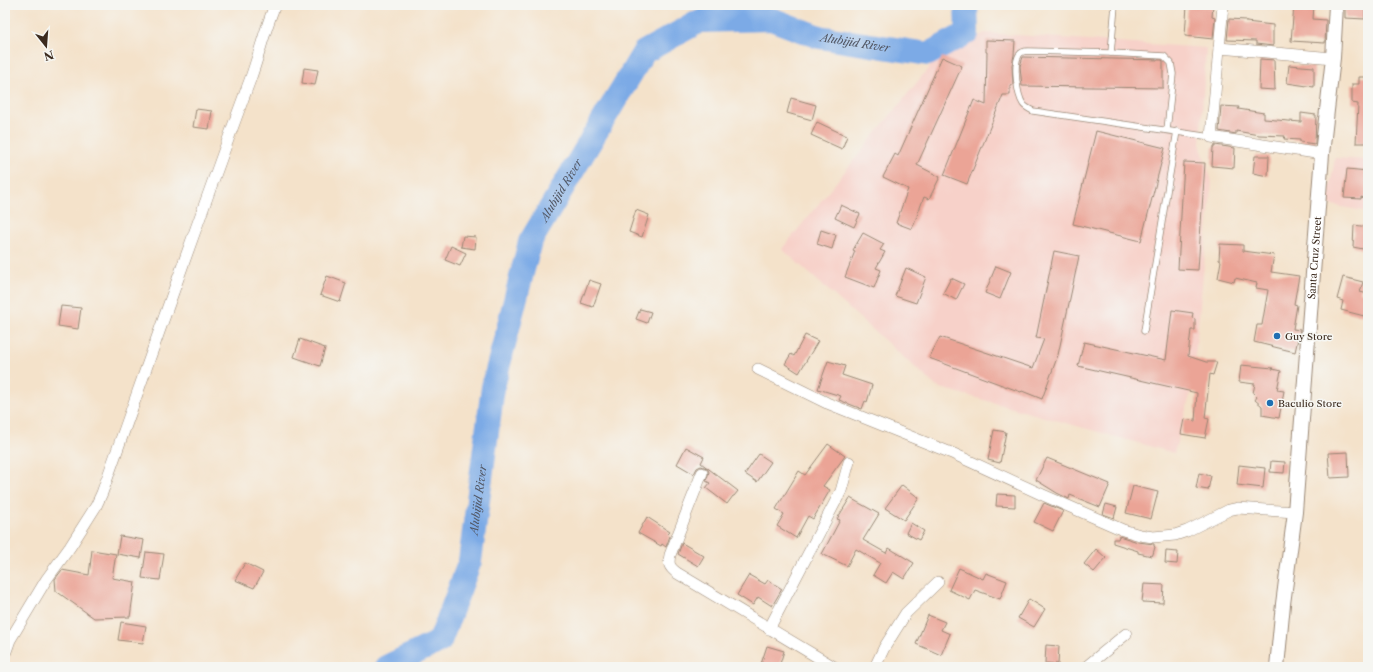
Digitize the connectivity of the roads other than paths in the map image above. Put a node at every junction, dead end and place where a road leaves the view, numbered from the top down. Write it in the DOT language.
graph roads {
  1 [pos="275,5"];
  2 [pos="1115,5"];
  3 [pos="1223,5"];
  4 [pos="1336,5"];
  5 [pos="1219,48"];
  6 [pos="1112,53"];
  7 [pos="1333,58"];
  8 [pos="1167,130"];
  9 [pos="1177,131"];
  10 [pos="1211,137"];
  11 [pos="1322,154"];
  12 [pos="1144,331"];
  13 [pos="758,369"];
  14 [pos="849,462"];
  15 [pos="702,474"];
  16 [pos="1295,512"];
  17 [pos="938,582"];
  18 [pos="770,629"];
  19 [pos="1126,634"];
  20 [pos="5,654"];
  21 [pos="834,667"];
  22 [pos="875,667"];
  23 [pos="1086,667"];
  24 [pos="1277,667"];
  1 -- 20 [label="street"];
  2 -- 6 [label="lane"];
  3 -- 5 [label="street"];
  4 -- 7 [label="street, Santa Cruz Street"];
  5 -- 7 [label="street"];
  5 -- 10 [label="street"];
  6 -- 8 [label="lane"];
  6 -- 8 [label="lane"];
  7 -- 11 [label="street, Santa Cruz Street"];
  8 -- 9 [label="lane"];
  9 -- 10 [label="lane"];
  9 -- 12 [label="lane"];
  10 -- 11 [label="street"];
  11 -- 16 [label="street, Santa Cruz Street"];
  13 -- 16 [label="street"];
  14 -- 18 [label="street"];
  15 -- 18 [label="street"];
  16 -- 24 [label="street, Santa Cruz Street"];
  17 -- 22 [label="street"];
  18 -- 21 [label="street"];
  19 -- 23 [label="street"];
}
